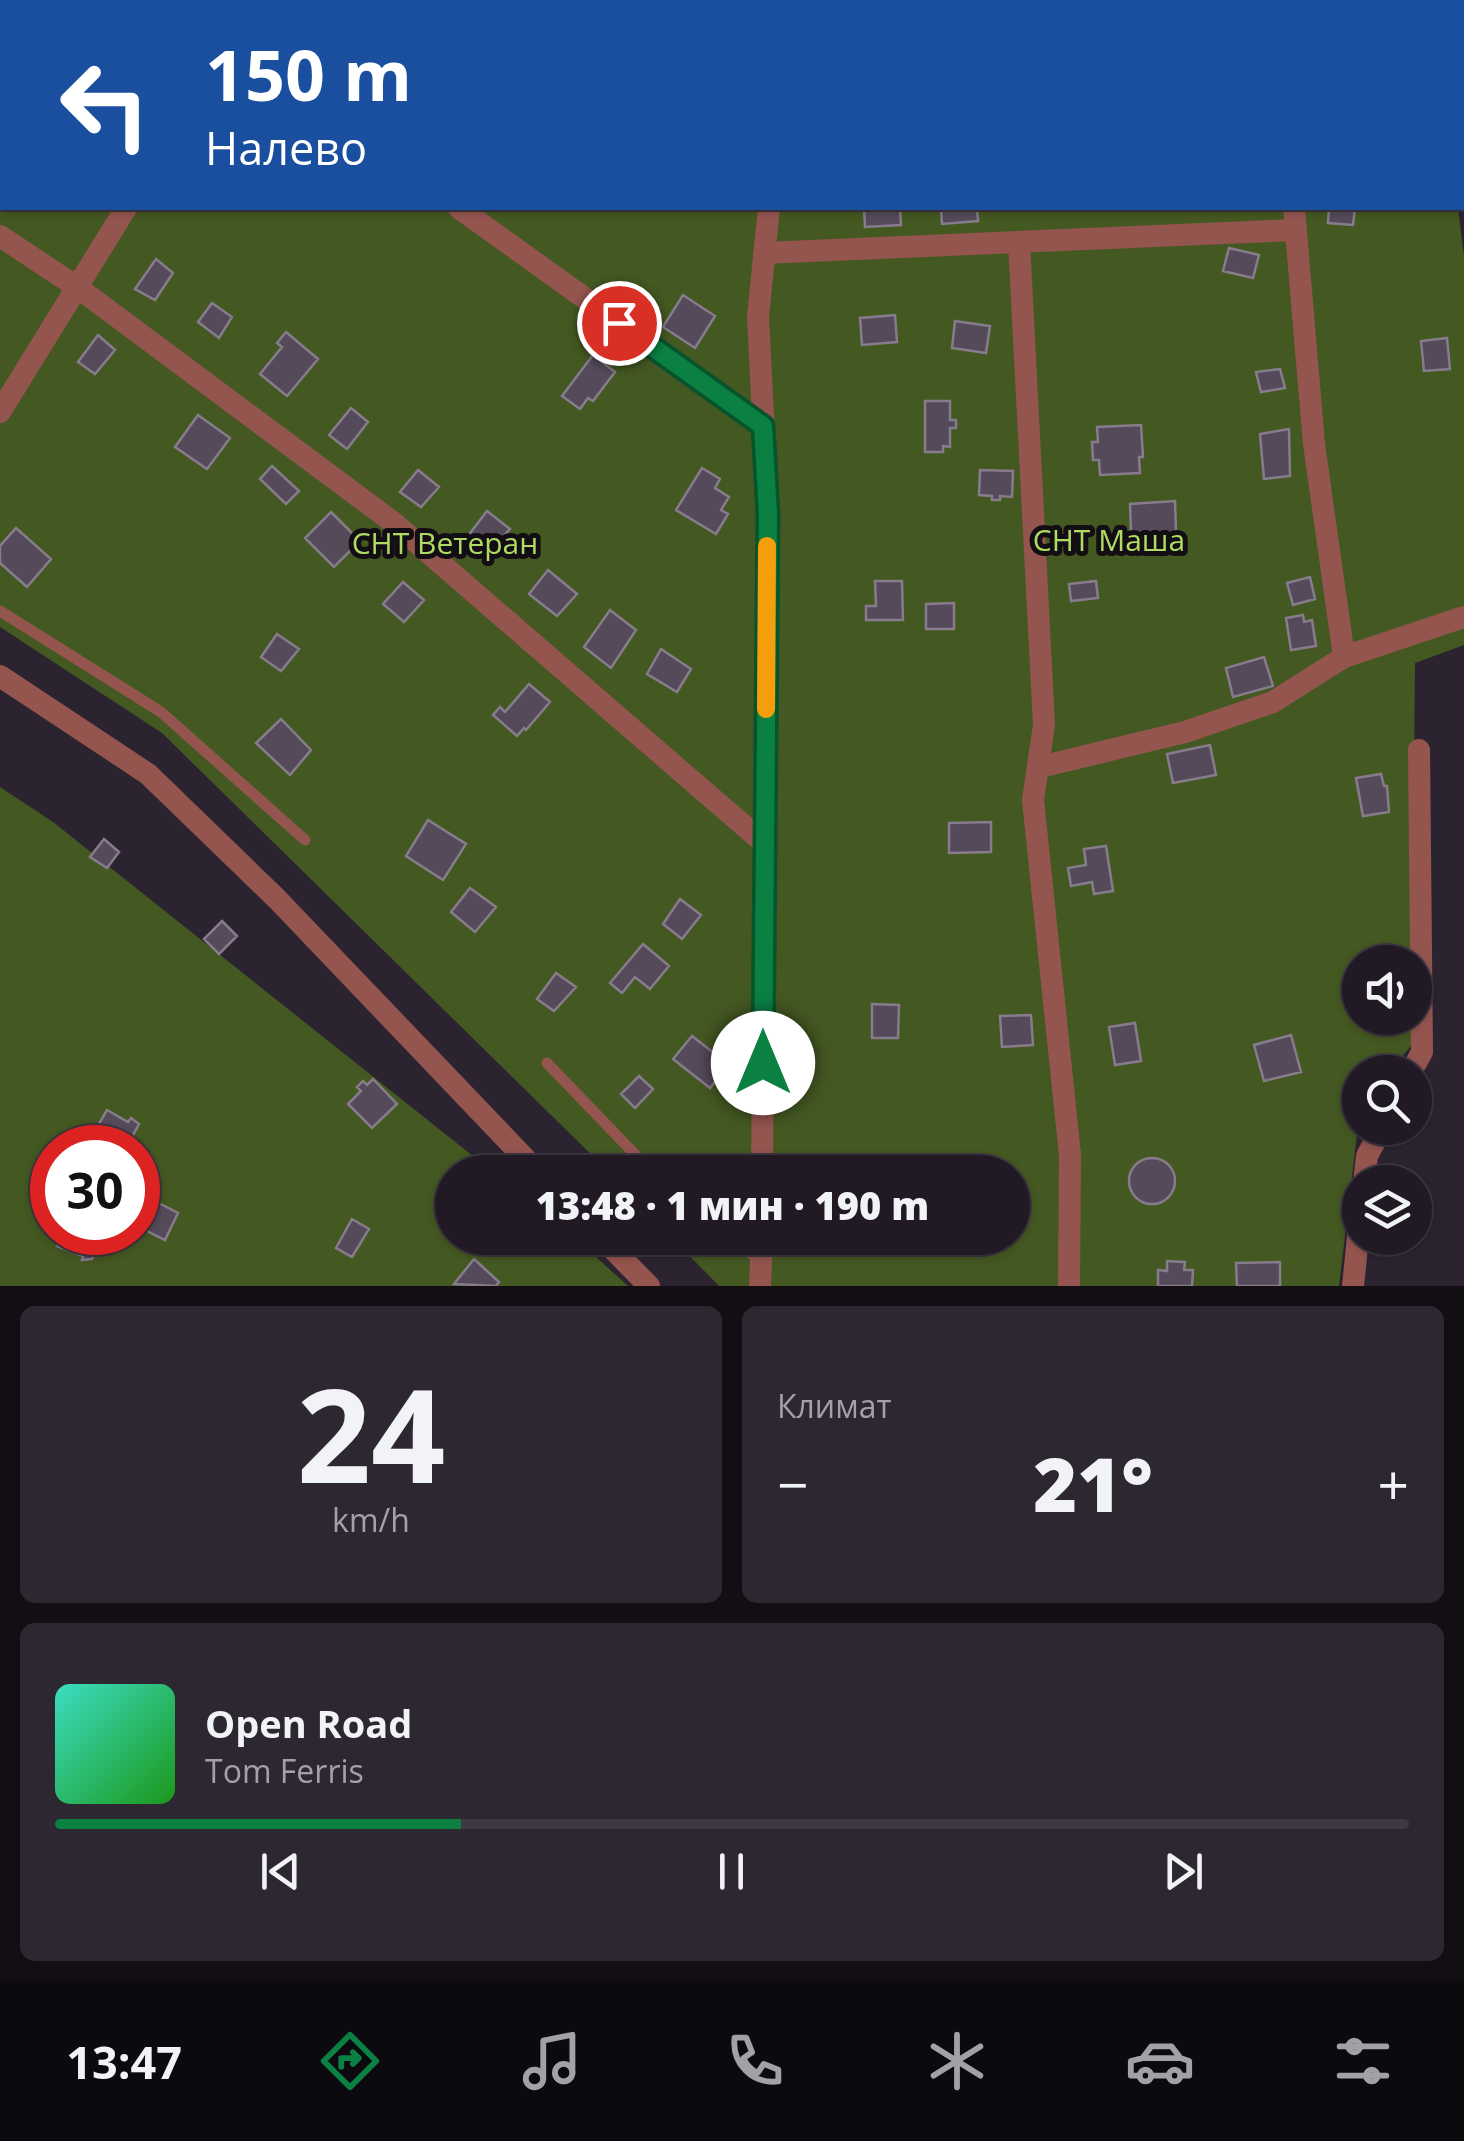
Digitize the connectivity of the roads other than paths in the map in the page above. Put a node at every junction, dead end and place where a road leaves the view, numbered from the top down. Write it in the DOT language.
graph roads {
  1 [pos="125,210"];
  2 [pos="463,210"];
  3 [pos="770,210"];
  4 [pos="1294,219"];
  5 [pos="0,236"];
  6 [pos="1019,242"];
  7 [pos="764,252"];
  8 [pos="77,286"];
  9 [pos="0,412"];
  10 [pos="763,426"];
  11 [pos="0,612"];
  12 [pos="1464,617"];
  13 [pos="1344,657"];
  14 [pos="0,676"];
  15 [pos="1418,750"];
  16 [pos="1040,767"];
  17 [pos="305,840"];
  18 [pos="765,844"];
  19 [pos="1420,1055"];
  20 [pos="548,1063"];
  21 [pos="522,1155"];
  22 [pos="636,1155"];
  23 [pos="762,1155"];
  24 [pos="619,1255"];
  25 [pos="762,1255"];
  26 [pos="1356,1255"];
  27 [pos="649,1286"];
  28 [pos="760,1286"];
  29 [pos="1068,1286"];
  30 [pos="1352,1286"];
  1 -- 8 [label="street"];
  2 -- 10 [label="street"];
  3 -- 7 [label="street"];
  4 -- 6 [label="street"];
  4 -- 13 [label="street"];
  5 -- 8 [label="street"];
  6 -- 7 [label="street"];
  6 -- 16 [label="street"];
  7 -- 10 [label="street"];
  8 -- 9 [label="street"];
  8 -- 18 [label="street"];
  10 -- 18 [label="street"];
  11 -- 17 [label="lane"];
  12 -- 13 [label="street"];
  13 -- 16 [label="street"];
  14 -- 21 [label="street"];
  15 -- 19 [label="street"];
  16 -- 29 [label="street"];
  18 -- 23 [label="street"];
  20 -- 22 [label="lane"];
  24 -- 27 [label="street"];
  25 -- 28 [label="street"];
  26 -- 30 [label="street"];
}
